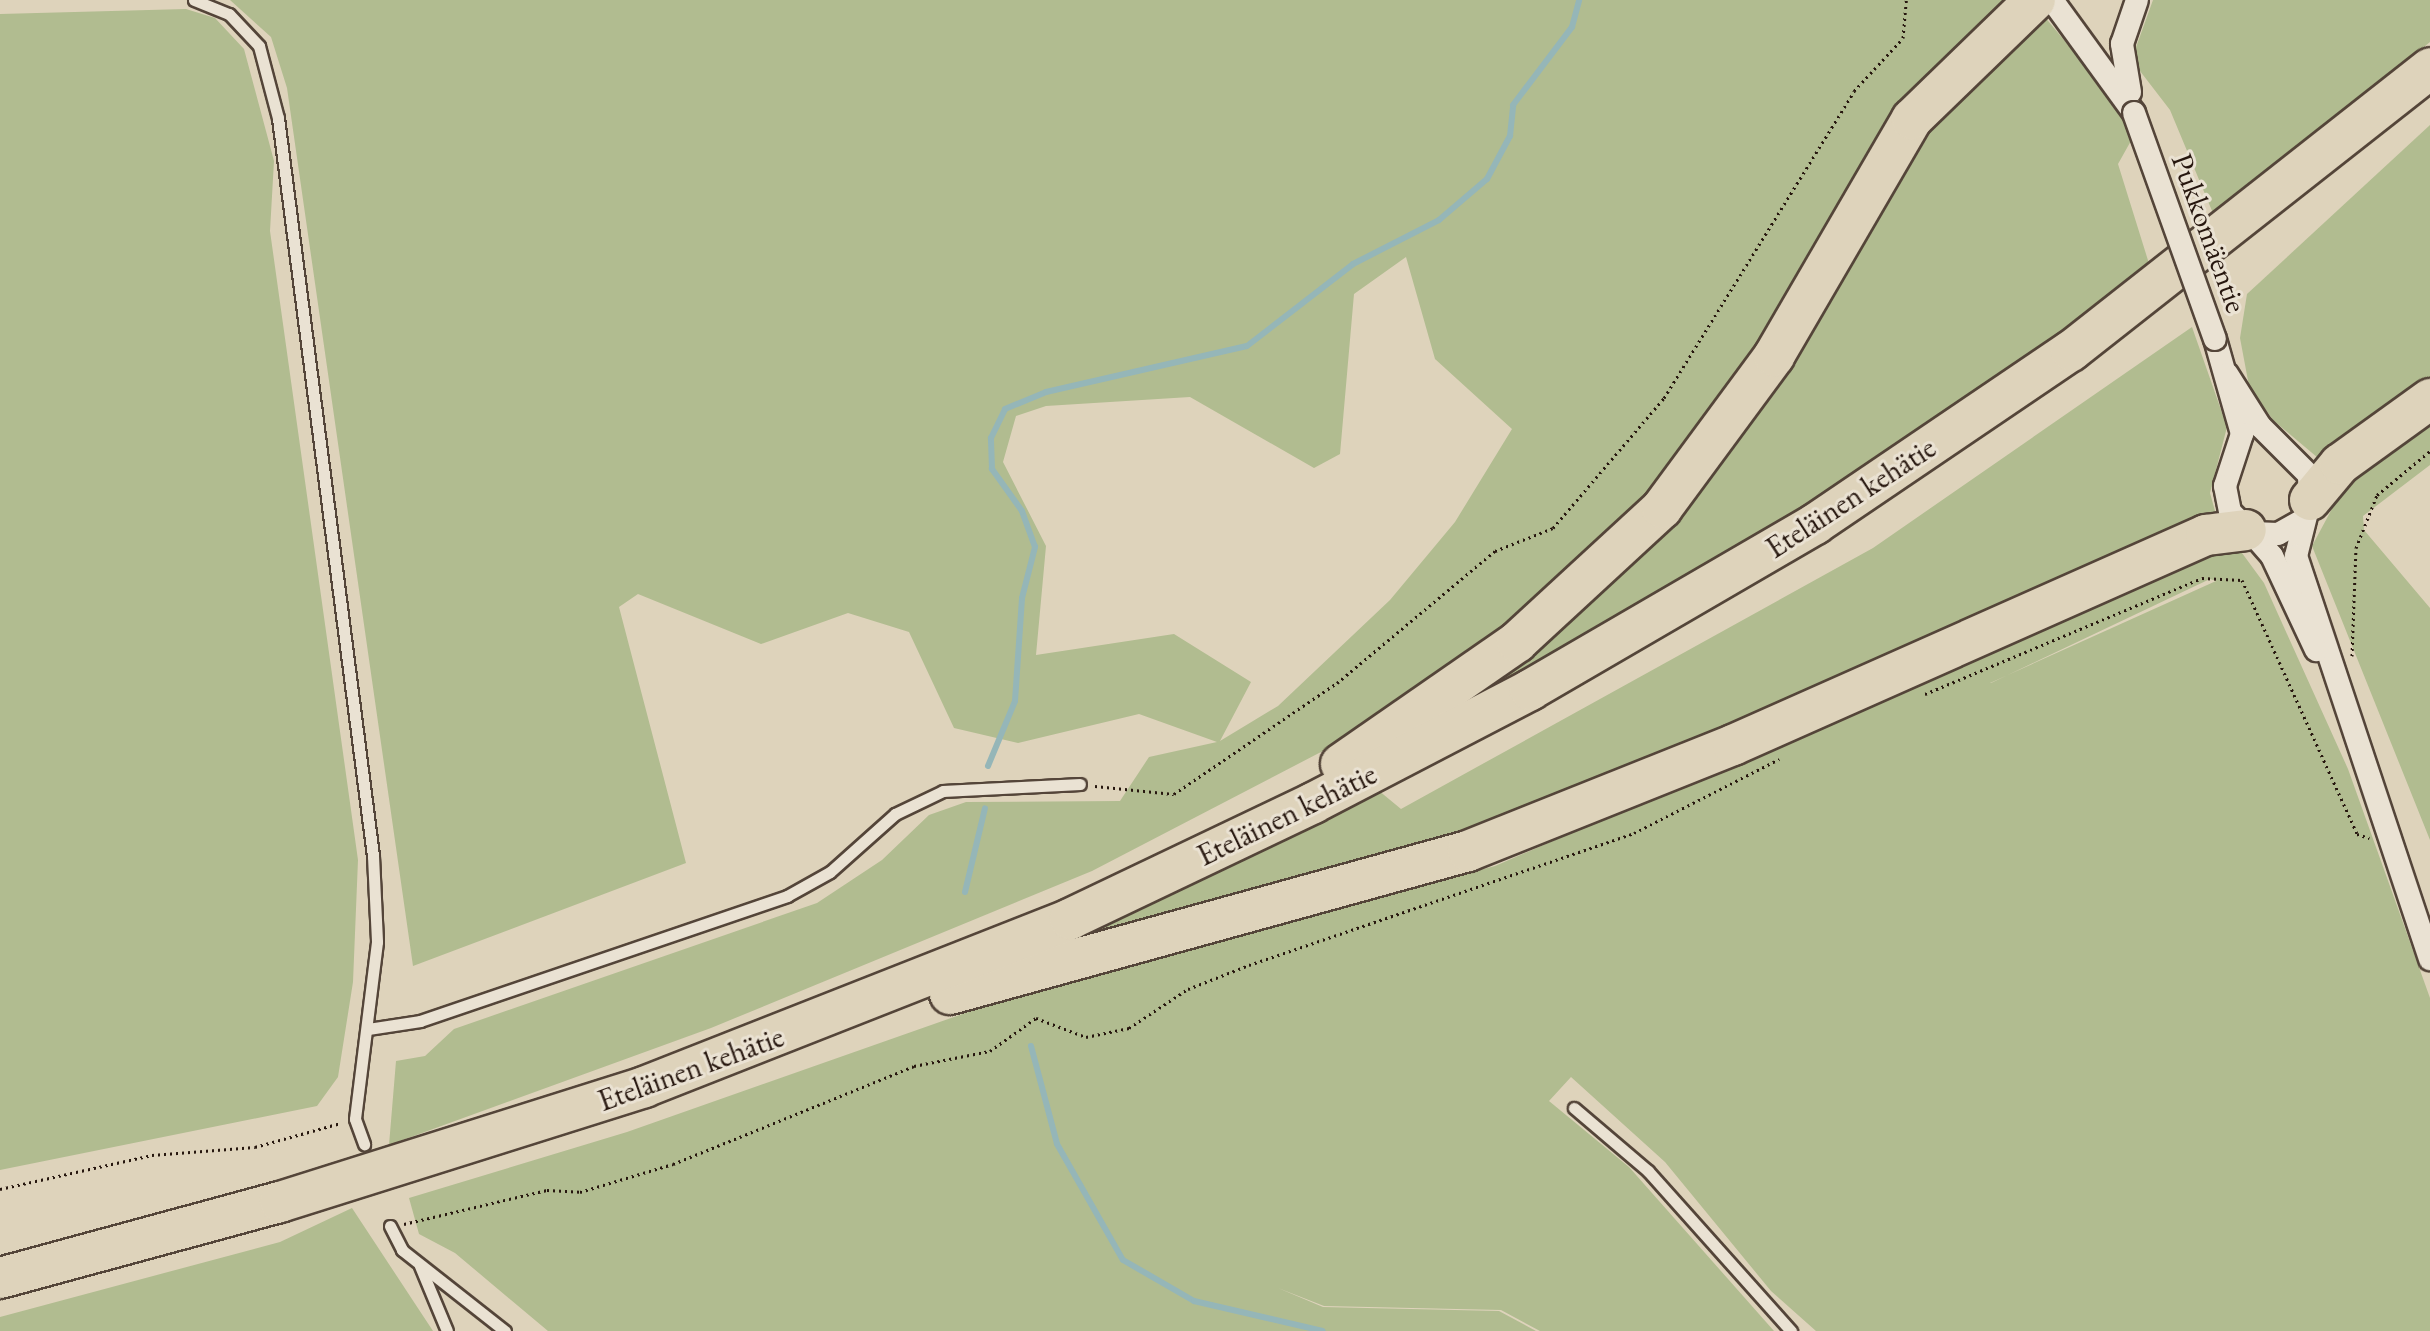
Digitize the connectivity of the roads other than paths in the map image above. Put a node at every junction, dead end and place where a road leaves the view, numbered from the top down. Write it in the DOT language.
graph roads {
  1 [pos="194,0"];
  2 [pos="2035,0"];
  3 [pos="2052,0"];
  4 [pos="2137,0"];
  5 [pos="2430,68"];
  6 [pos="2134,113"];
  7 [pos="2227,374"];
  8 [pos="2430,399"];
  9 [pos="2305,511"];
  10 [pos="2249,532"];
  11 [pos="2349,720"];
  12 [pos="1080,784"];
  13 [pos="1070,919"];
  14 [pos="2430,959"];
  15 [pos="368,1029"];
  16 [pos="644,1087"];
  17 [pos="1574,1108"];
  18 [pos="364,1144"];
  19 [pos="390,1226"];
  20 [pos="420,1265"];
  21 [pos="0,1278"];
  22 [pos="447,1331"];
  23 [pos="505,1331"];
  24 [pos="1791,1331"];
  1 -- 15 [label="lane"];
  2 -- 13 [label="highway"];
  3 -- 6 [label="street, Pukkomäentie"];
  4 -- 6 [label="street, Pukkomäentie"];
  5 -- 13 [label="highway, Eteläinen kehätie"];
  6 -- 7 [label="street, Pukkomäentie, bridge"];
  7 -- 9 [label="street, Pukkomäentie"];
  7 -- 10 [label="street, Pukkomäentie"];
  8 -- 9 [label="highway"];
  9 -- 10 [label="street"];
  9 -- 11 [label="street, Pukkomäentie"];
  10 -- 11 [label="street, Pukkomäentie"];
  10 -- 16 [label="highway"];
  11 -- 14 [label="street, Pukkomäentie"];
  12 -- 15 [label="lane"];
  13 -- 16 [label="highway, Eteläinen kehätie"];
  15 -- 18 [label="lane"];
  16 -- 21 [label="highway, Eteläinen kehätie"];
  17 -- 24 [label="lane"];
  19 -- 20 [label="lane"];
  20 -- 22 [label="lane"];
  20 -- 23 [label="lane"];
}
